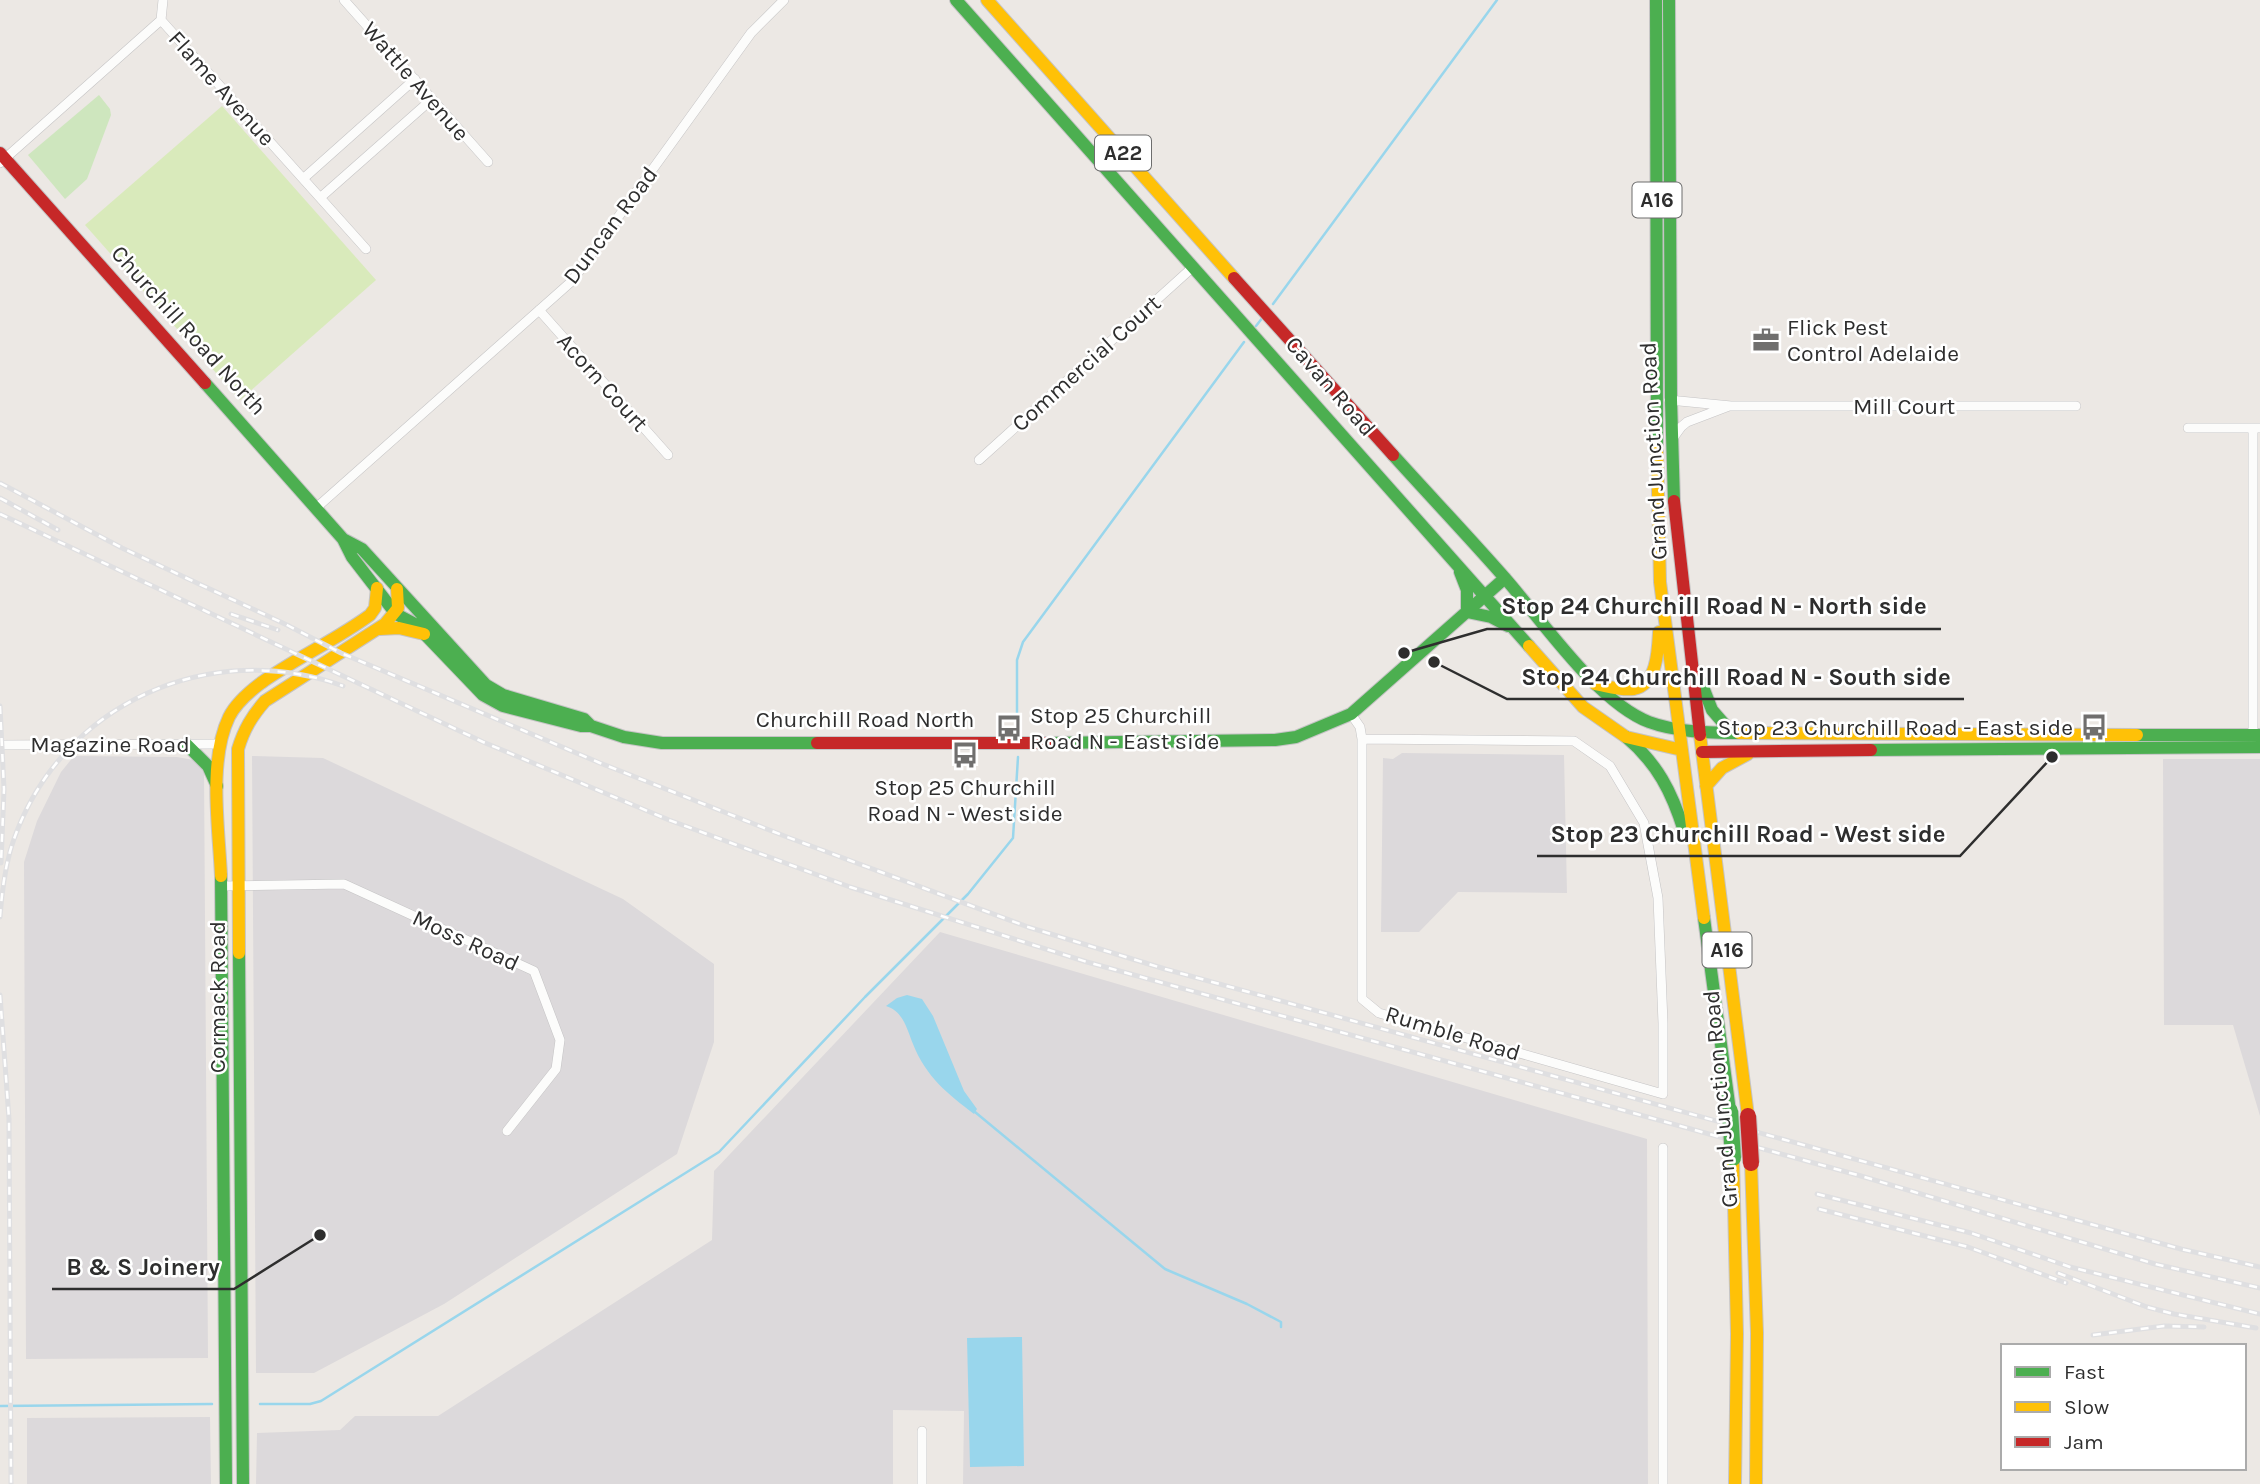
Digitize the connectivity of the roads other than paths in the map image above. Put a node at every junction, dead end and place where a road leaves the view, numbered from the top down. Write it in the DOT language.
graph roads {
  1 [pos="163,0"];
  2 [pos="344,0"];
  3 [pos="784,0"];
  4 [pos="957,0"];
  5 [pos="987,0"];
  6 [pos="1656,0"];
  7 [pos="1670,0"];
  8 [pos="161,20"];
  9 [pos="415,79"];
  10 [pos="432,99"];
  11 [pos="1663,116"];
  12 [pos="2,158"];
  13 [pos="488,162"];
  14 [pos="304,178"];
  15 [pos="320,197"];
  16 [pos="366,249"];
  17 [pos="1193,267"];
  18 [pos="539,310"];
  19 [pos="1664,400"];
  20 [pos="1731,405"];
  21 [pos="2076,406"];
  22 [pos="2188,428"];
  23 [pos="2256,428"];
  24 [pos="1672,440"];
  25 [pos="668,455"];
  26 [pos="979,460"];
  27 [pos="316,508"];
  28 [pos="343,538"];
  29 [pos="1458,565"];
  30 [pos="1505,578"];
  31 [pos="1661,582"];
  32 [pos="377,588"];
  33 [pos="397,589"];
  34 [pos="1485,596"];
  35 [pos="1467,612"];
  36 [pos="396,614"];
  37 [pos="1687,622"];
  38 [pos="380,629"];
  39 [pos="1518,632"];
  40 [pos="425,634"];
  41 [pos="1595,684"];
  42 [pos="265,701"];
  43 [pos="1351,713"];
  44 [pos="591,726"];
  45 [pos="1679,729"];
  46 [pos="1700,731"];
  47 [pos="1732,733"];
  48 [pos="1626,737"];
  49 [pos="1362,739"];
  50 [pos="1989,741"];
  51 [pos="2256,741"];
  52 [pos="0,744"];
  53 [pos="186,744"];
  54 [pos="221,744"];
  55 [pos="1682,750"];
  56 [pos="1760,751"];
  57 [pos="1702,752"];
  58 [pos="237,776"];
  59 [pos="1706,786"];
  60 [pos="219,789"];
  61 [pos="1698,877"];
  62 [pos="230,885"];
  63 [pos="507,1131"];
  64 [pos="1663,1148"];
  65 [pos="922,1431"];
  66 [pos="226,1484"];
  67 [pos="243,1484"];
  68 [pos="922,1484"];
  69 [pos="1663,1484"];
  70 [pos="1735,1484"];
  71 [pos="1756,1484"];
  1 -- 8 [label="street"];
  2 -- 9 [label="street, Wattle Avenue"];
  3 -- 18 [label="street, Duncan Road"];
  4 -- 17 [label="main road, Cavan Road / A22"];
  5 -- 30 [label="main road, Cavan Road / A22"];
  6 -- 11 [label="main road, Grand Junction Road / A16"];
  7 -- 11 [label="main road, Grand Junction Road / A16"];
  8 -- 12 [label="street, Flame Avenue"];
  8 -- 14 [label="street, Flame Avenue"];
  9 -- 10 [label="street, Wattle Avenue"];
  9 -- 14 [label="street"];
  10 -- 13 [label="street, Wattle Avenue"];
  10 -- 15 [label="street"];
  11 -- 19 [label="main road, Grand Junction Road / A16"];
  12 -- 27 [label="main road, Churchill Road North"];
  14 -- 15 [label="street, Flame Avenue"];
  15 -- 16 [label="street, Flame Avenue"];
  17 -- 26 [label="street, Commercial Court"];
  17 -- 29 [label="main road, Cavan Road / A22"];
  18 -- 25 [label="street, Acorn Court"];
  18 -- 27 [label="street, Duncan Road"];
  19 -- 20 [label="street, Mill Court"];
  19 -- 24 [label="main road, Grand Junction Road / A16"];
  19 -- 31 [label="main road, Grand Junction Road / A16"];
  20 -- 21 [label="street, Mill Court"];
  20 -- 24 [label="street, Mill Court"];
  22 -- 23 [label="street"];
  23 -- 51 [label="street"];
  24 -- 37 [label="main road, Grand Junction Road / A16"];
  27 -- 28 [label="main road, Churchill Road North"];
  28 -- 32 [label="main road, Churchill Road North"];
  28 -- 33 [label="main road, Churchill Road North"];
  29 -- 34 [label="main road, Cavan Road / A22"];
  29 -- 35 [label="main road"];
  30 -- 34 [label="main road, Churchill Road North"];
  30 -- 41 [label="main road, Cavan Road / A22"];
  31 -- 41 [label="main road"];
  31 -- 45 [label="main road, Grand Junction Road / A16"];
  32 -- 36 [label="main road, Churchill Road North"];
  32 -- 54 [label="main road, Cormack Road"];
  33 -- 36 [label="main road"];
  33 -- 44 [label="main road, Churchill Road North"];
  34 -- 35 [label="main road, Churchill Road North"];
  34 -- 39 [label="main road, Cavan Road / A22"];
  35 -- 39 [label="main road"];
  35 -- 43 [label="main road, Churchill Road North"];
  36 -- 38 [label="main road, Cormack Road"];
  36 -- 40 [label="main road, Churchill Road North"];
  37 -- 46 [label="main road, Grand Junction Road / A16"];
  37 -- 47 [label="main road"];
  38 -- 40 [label="main road"];
  38 -- 42 [label="main road, Cormack Road"];
  39 -- 48 [label="main road, Cavan Road / A22"];
  40 -- 44 [label="main road, Churchill Road North"];
  41 -- 45 [label="main road, Cavan Road / A22"];
  42 -- 54 [label="main road"];
  42 -- 58 [label="main road, Cormack Road"];
  43 -- 44 [label="main road, Churchill Road North"];
  43 -- 49 [label="street, Rumble Road"];
  45 -- 46 [label="main road, Cavan Road / A22"];
  45 -- 55 [label="main road, Grand Junction Road / A16"];
  46 -- 47 [label="main road, A22"];
  46 -- 57 [label="main road, Grand Junction Road / A16"];
  47 -- 50 [label="main road, A22"];
  48 -- 55 [label="main road, Cavan Road / A22"];
  48 -- 61 [label="main road"];
  49 -- 49 [label="street, Rumble Road"];
  50 -- 51 [label="main road, A22"];
  50 -- 56 [label="main road, A22"];
  52 -- 53 [label="street, Magazine Road"];
  53 -- 54 [label="street, Magazine Road"];
  53 -- 60 [label="main road"];
  54 -- 58 [label="main road"];
  54 -- 60 [label="main road, Cormack Road"];
  55 -- 57 [label="main road, Cavan Road / A22"];
  55 -- 61 [label="main road, Grand Junction Road / A16"];
  56 -- 57 [label="main road, A22"];
  56 -- 59 [label="main road"];
  57 -- 59 [label="main road, Grand Junction Road / A16"];
  58 -- 62 [label="main road, Cormack Road"];
  59 -- 71 [label="main road, Grand Junction Road / A16, bridge"];
  60 -- 62 [label="main road, Cormack Road"];
  61 -- 70 [label="main road, Grand Junction Road / A16, bridge"];
  62 -- 63 [label="street, Moss Road"];
  62 -- 66 [label="main road, Cormack Road"];
  62 -- 67 [label="main road, Cormack Road"];
  64 -- 69 [label="street"];
  65 -- 68 [label="street"];
}
